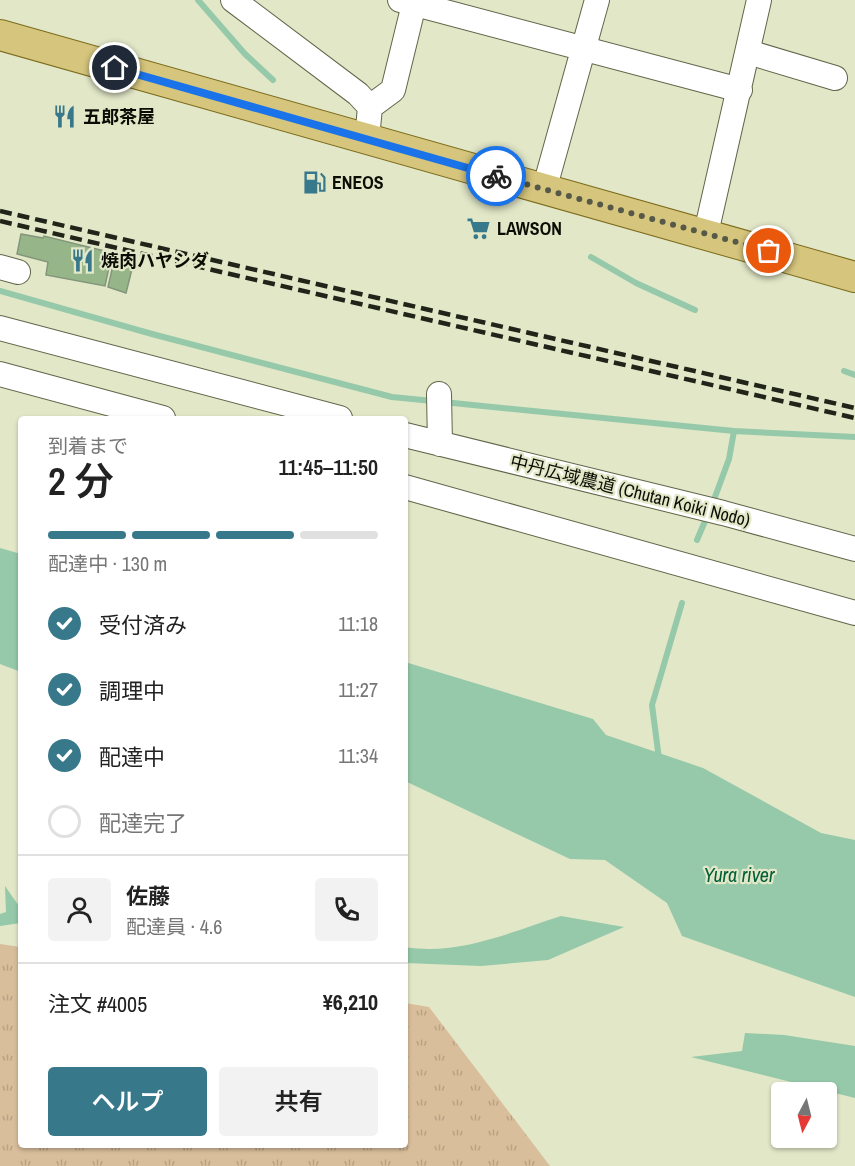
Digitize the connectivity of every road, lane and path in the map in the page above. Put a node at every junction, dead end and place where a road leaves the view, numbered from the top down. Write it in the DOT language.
graph roads {
  1 [pos="232,0"];
  2 [pos="597,0"];
  3 [pos="759,0"];
  4 [pos="409,1"];
  5 [pos="0,35"];
  6 [pos="582,49"];
  7 [pos="748,52"];
  8 [pos="835,78"];
  9 [pos="740,90"];
  10 [pos="370,107"];
  11 [pos="367,139"];
  12 [pos="544,190"];
  13 [pos="706,233"];
  14 [pos="854,275"];
  15 [pos="0,328"];
  16 [pos="0,374"];
  17 [pos="440,394"];
  18 [pos="156,416"];
  19 [pos="332,416"];
  20 [pos="408,436"];
  21 [pos="440,444"];
  22 [pos="408,488"];
  23 [pos="855,549"];
  24 [pos="855,613"];
  1 -- 10 [label="street"];
  2 -- 6 [label="street"];
  3 -- 7 [label="street"];
  4 -- 6 [label="street"];
  4 -- 10 [label="street"];
  5 -- 11 [label="main road"];
  6 -- 9 [label="street"];
  6 -- 12 [label="street"];
  7 -- 8 [label="street"];
  7 -- 9 [label="street"];
  9 -- 13 [label="street"];
  10 -- 11 [label="street"];
  11 -- 12 [label="main road"];
  12 -- 13 [label="main road"];
  13 -- 14 [label="main road"];
  15 -- 19 [label="street"];
  16 -- 18 [label="street"];
  17 -- 21 [label="street"];
  20 -- 21 [label="street, 中丹広域農道 (Chutan Koiki Nodo)"];
  21 -- 23 [label="street, 中丹広域農道 (Chutan Koiki Nodo)"];
  22 -- 24 [label="street"];
}
